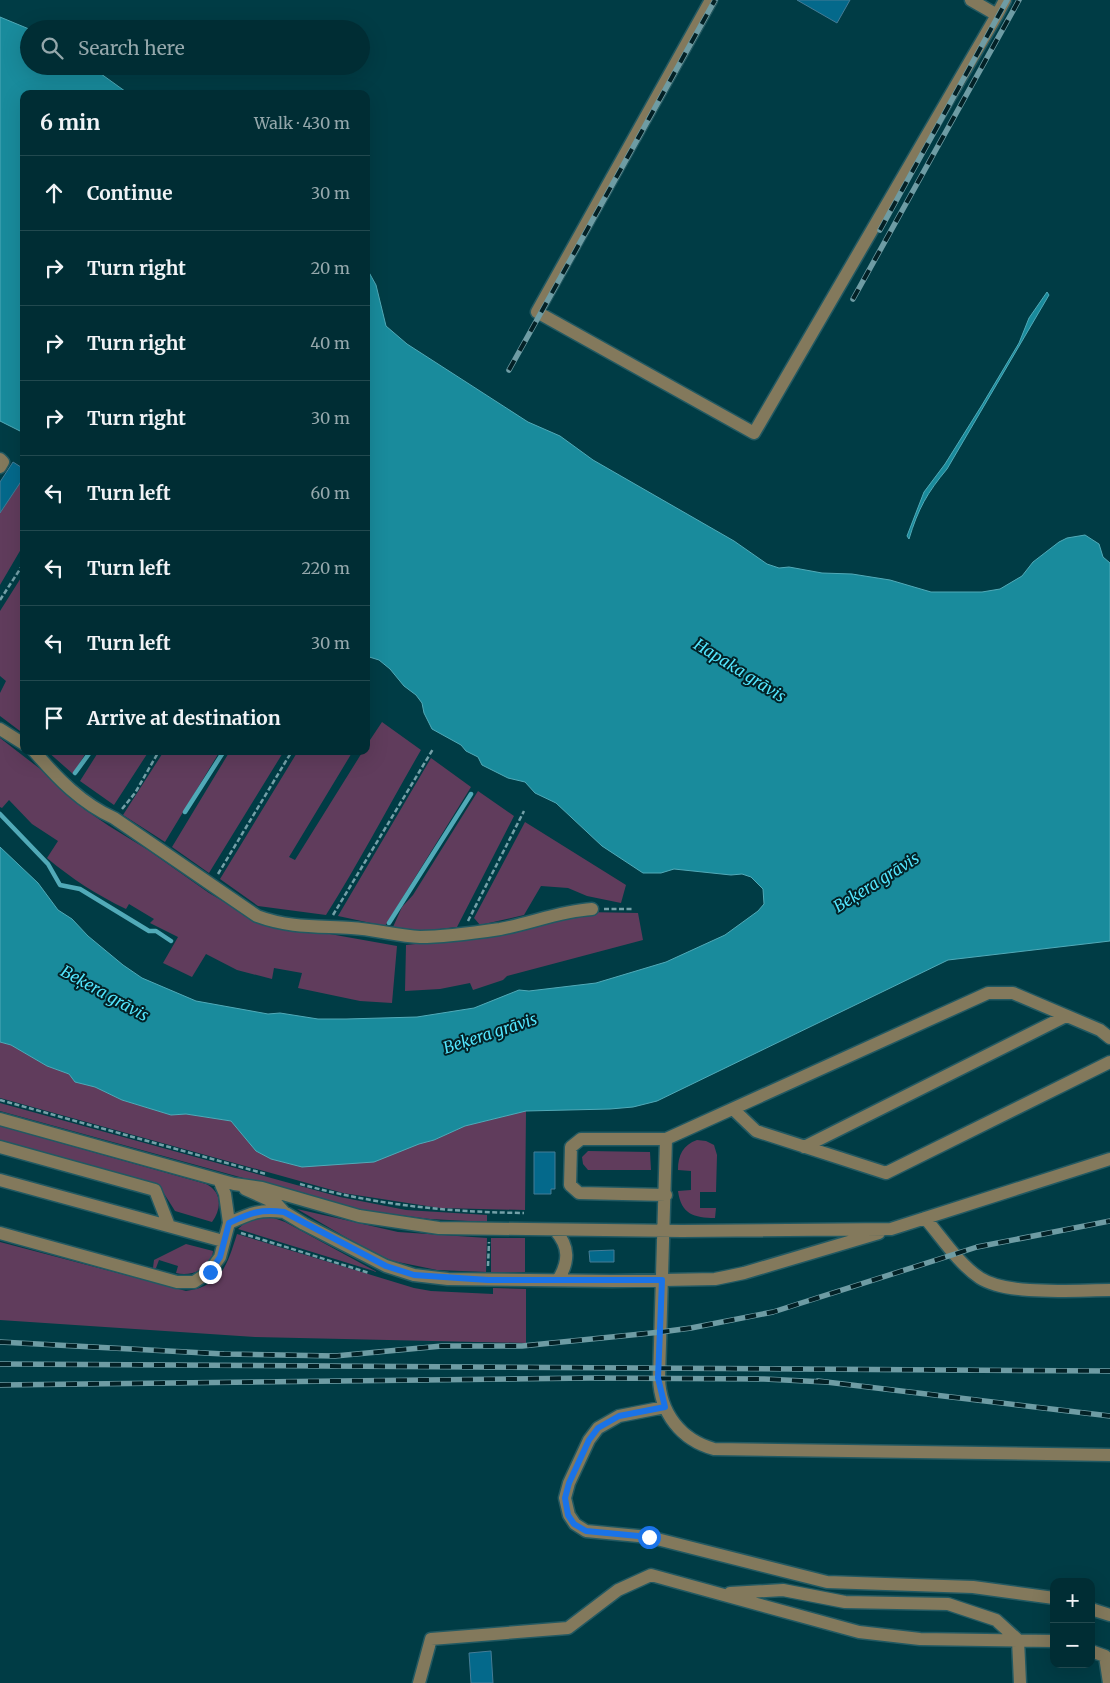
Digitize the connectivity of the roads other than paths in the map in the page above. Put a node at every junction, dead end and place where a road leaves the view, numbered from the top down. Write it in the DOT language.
graph roads {
  1 [pos="711,0"];
  2 [pos="971,0"];
  3 [pos="1005,0"];
  4 [pos="997,15"];
  5 [pos="0,460"];
  6 [pos="0,467"];
  7 [pos="0,729"];
  8 [pos="20,742"];
  9 [pos="37,755"];
  10 [pos="592,909"];
  11 [pos="1066,1016"];
  12 [pos="1110,1038"];
  13 [pos="1110,1062"];
  14 [pos="733,1109"];
  15 [pos="0,1119"];
  16 [pos="666,1139"];
  17 [pos="0,1146"];
  18 [pos="804,1147"];
  19 [pos="1110,1159"];
  20 [pos="0,1180"];
  21 [pos="219,1180"];
  22 [pos="234,1184"];
  23 [pos="666,1195"];
  24 [pos="284,1212"];
  25 [pos="925,1218"];
  26 [pos="229,1223"];
  27 [pos="169,1226"];
  28 [pos="891,1229"];
  29 [pos="555,1230"];
  30 [pos="664,1231"];
  31 [pos="0,1232"];
  32 [pos="223,1241"];
  33 [pos="558,1280"];
  34 [pos="662,1280"];
  35 [pos="1110,1290"];
  36 [pos="665,1407"];
  37 [pos="1110,1455"];
  38 [pos="720,1594"];
  39 [pos="1050,1597"];
  40 [pos="1095,1610"];
  41 [pos="1110,1615"];
  42 [pos="1018,1640"];
  43 [pos="1050,1641"];
  44 [pos="1095,1653"];
  45 [pos="1108,1659"];
  46 [pos="419,1683"];
  47 [pos="1020,1683"];
  48 [pos="1109,1683"];
  1 -- 4 [label="street"];
  2 -- 4 [label="street"];
  3 -- 4 [label="street"];
  5 -- 6 [label="street"];
  7 -- 8 [label="street"];
  9 -- 10 [label="street"];
  11 -- 12 [label="street"];
  11 -- 14 [label="street"];
  11 -- 18 [label="street"];
  13 -- 18 [label="street"];
  14 -- 16 [label="street"];
  14 -- 18 [label="street"];
  15 -- 21 [label="street"];
  16 -- 23 [label="street"];
  16 -- 23 [label="street"];
  17 -- 27 [label="street"];
  19 -- 25 [label="street"];
  20 -- 27 [label="street"];
  21 -- 22 [label="street"];
  21 -- 26 [label="street"];
  22 -- 24 [label="street"];
  22 -- 29 [label="street"];
  23 -- 30 [label="street"];
  24 -- 26 [label="street"];
  24 -- 33 [label="street"];
  25 -- 28 [label="street"];
  25 -- 35 [label="street"];
  26 -- 32 [label="street"];
  27 -- 32 [label="street"];
  28 -- 30 [label="street"];
  28 -- 34 [label="street"];
  29 -- 30 [label="street"];
  29 -- 33 [label="street"];
  30 -- 34 [label="street"];
  31 -- 32 [label="street"];
  33 -- 34 [label="street"];
  34 -- 36 [label="street"];
  36 -- 37 [label="street"];
  36 -- 39 [label="street"];
  38 -- 42 [label="street"];
  38 -- 42 [label="street"];
  38 -- 46 [label="street"];
  40 -- 41 [label="street"];
  42 -- 43 [label="street"];
  42 -- 47 [label="street"];
  44 -- 45 [label="street"];
  45 -- 48 [label="street"];
}
